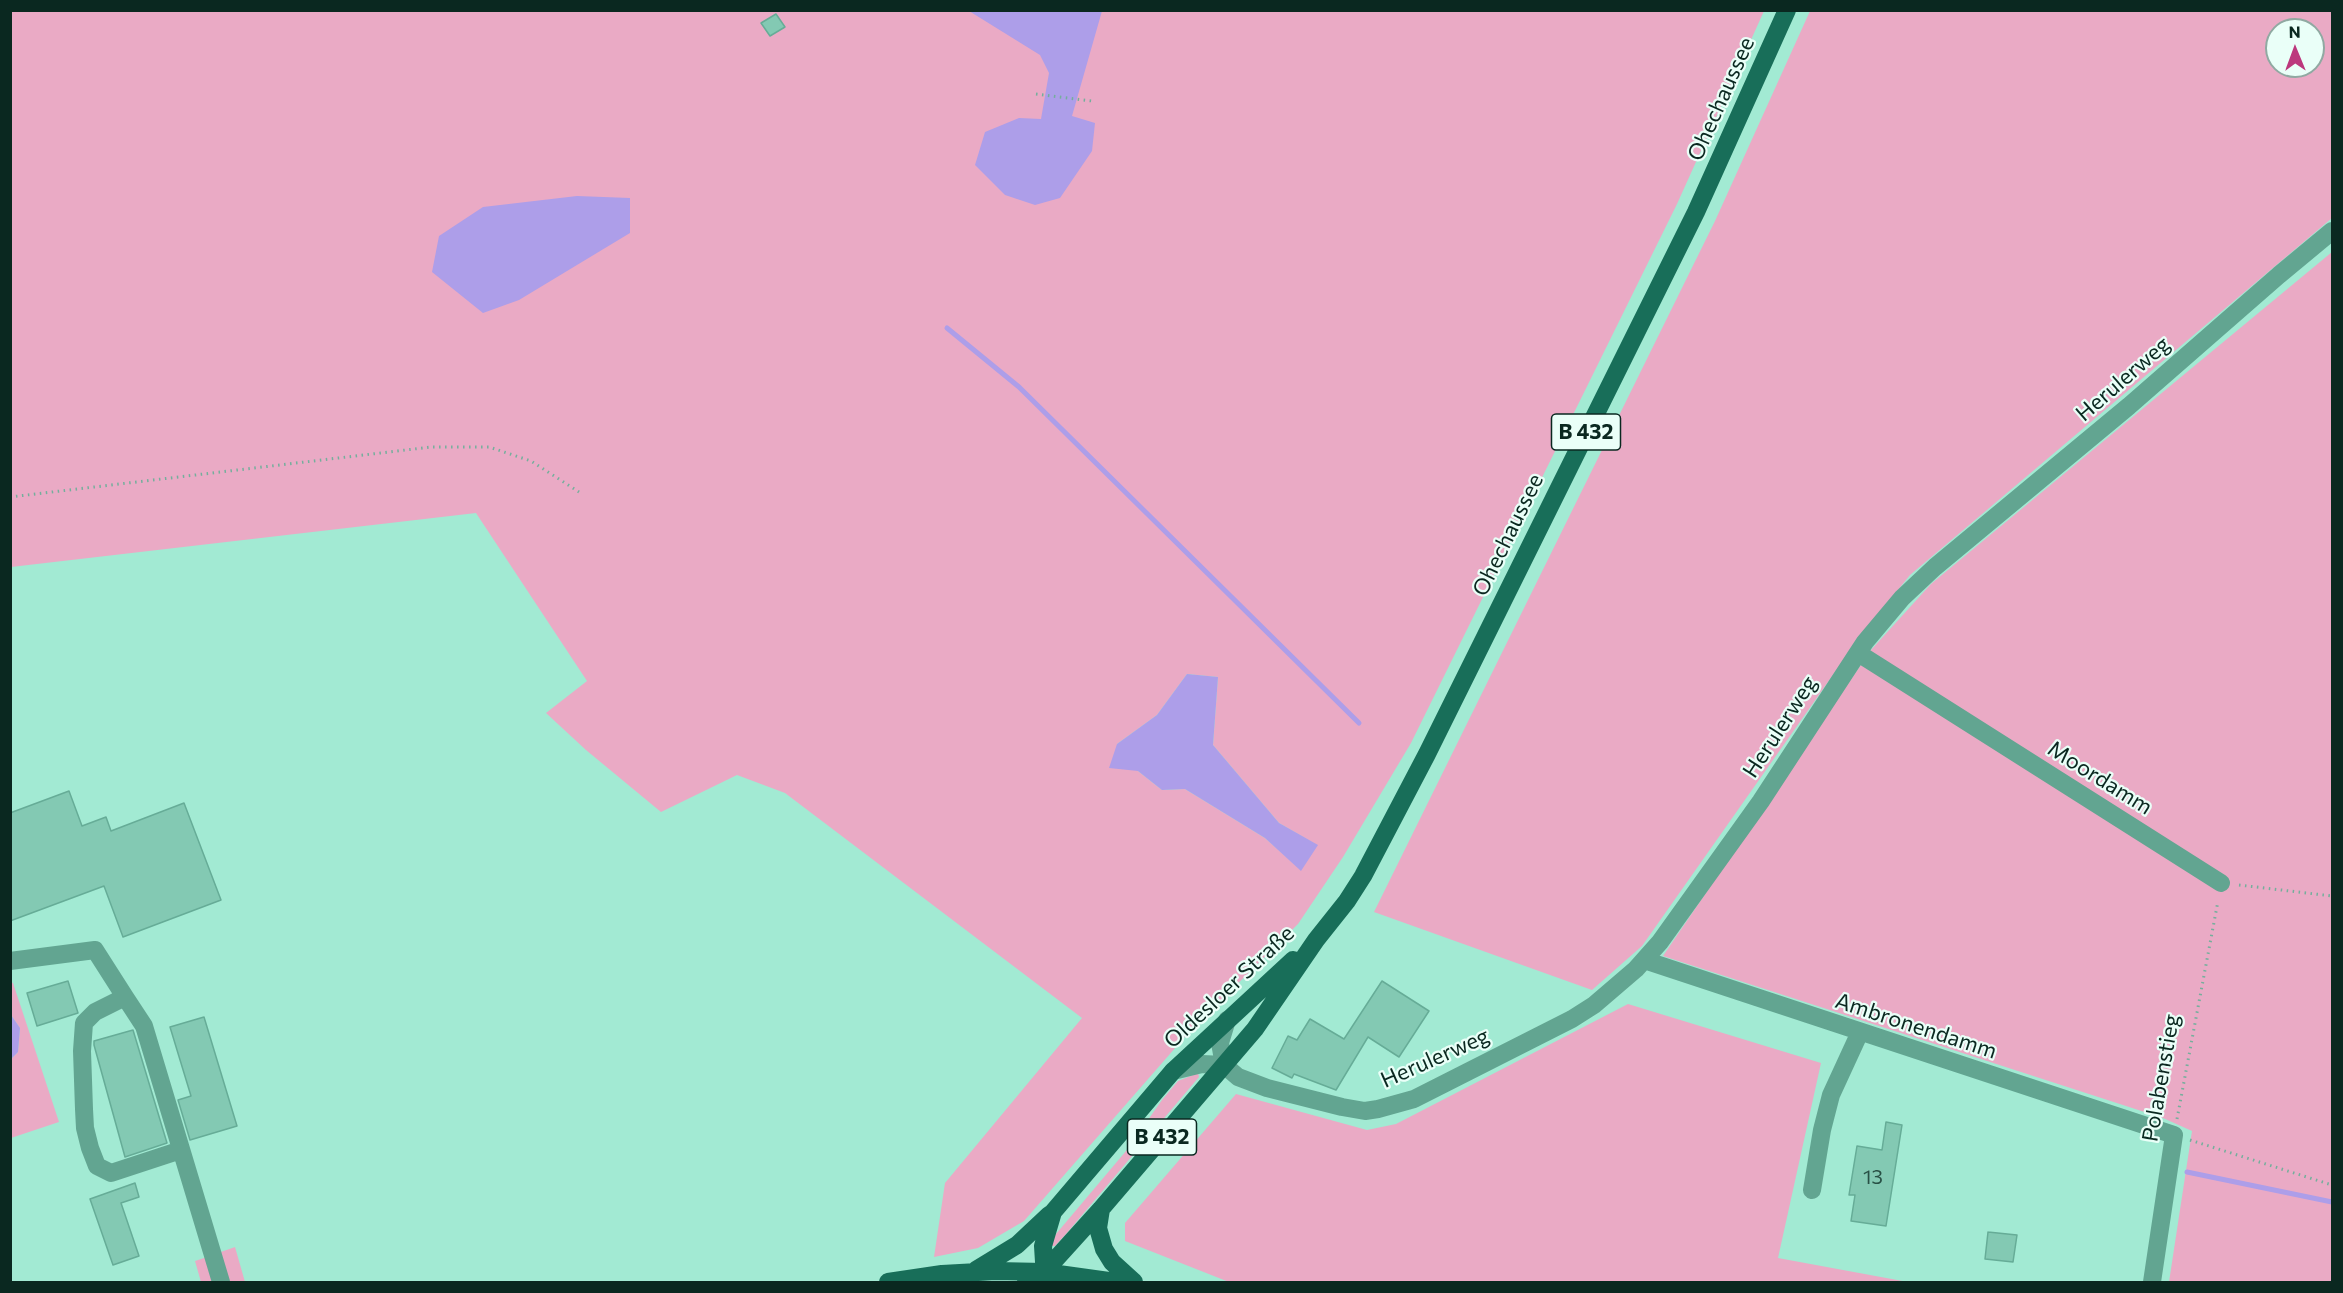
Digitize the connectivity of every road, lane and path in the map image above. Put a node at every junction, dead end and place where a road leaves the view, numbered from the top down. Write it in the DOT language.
graph roads {
  1 [pos="1787,10"];
  2 [pos="1036,94"];
  3 [pos="1092,101"];
  4 [pos="2332,231"];
  5 [pos="579,492"];
  6 [pos="10,497"];
  7 [pos="1858,653"];
  8 [pos="2221,883"];
  9 [pos="2332,896"];
  10 [pos="1316,940"];
  11 [pos="1644,960"];
  12 [pos="10,961"];
  13 [pos="125,997"];
  14 [pos="1227,1020"];
  15 [pos="1860,1032"];
  16 [pos="1224,1065"];
  17 [pos="1173,1071"];
  18 [pos="2174,1135"];
  19 [pos="181,1149"];
  20 [pos="2332,1185"];
  21 [pos="1812,1190"];
  22 [pos="1101,1209"];
  23 [pos="1053,1212"];
  24 [pos="972,1272"];
  25 [pos="1045,1277"];
  26 [pos="221,1282"];
  27 [pos="888,1282"];
  28 [pos="1026,1282"];
  29 [pos="1116,1282"];
  30 [pos="1134,1282"];
  31 [pos="2152,1282"];
  1 -- 10 [label="main road, Ohechaussee / B 432"];
  2 -- 3 [label="path"];
  4 -- 7 [label="street, Herulerweg"];
  5 -- 6 [label="path"];
  7 -- 8 [label="street, Moordamm"];
  7 -- 11 [label="street, Herulerweg"];
  8 -- 9 [label="path"];
  8 -- 18 [label="path, Polabenstieg"];
  10 -- 14 [label="main road, Oldesloer Straße / B 432"];
  10 -- 16 [label="main road, Oldesloer Straße / B 432"];
  11 -- 15 [label="street, Ambronendamm"];
  11 -- 16 [label="street, Herulerweg"];
  12 -- 13 [label="street"];
  13 -- 19 [label="street"];
  13 -- 19 [label="street"];
  14 -- 16 [label="street"];
  14 -- 17 [label="main road, Oldesloer Straße / B 432"];
  15 -- 18 [label="street, Ambronendamm"];
  15 -- 21 [label="street"];
  16 -- 17 [label="street"];
  16 -- 22 [label="main road, Oldesloer Straße / B 432"];
  17 -- 23 [label="main road, Oldesloer Straße / B 432"];
  18 -- 20 [label="path"];
  18 -- 31 [label="street, Polabenstieg"];
  19 -- 26 [label="street"];
  22 -- 25 [label="main road, Oldesloer Straße / B 432"];
  22 -- 30 [label="main road"];
  23 -- 24 [label="main road, B 432"];
  23 -- 25 [label="main road, Oldesloer Straße"];
  24 -- 25 [label="main road"];
  24 -- 27 [label="main road"];
  25 -- 28 [label="main road, Oldesloer Straße / B 432"];
  25 -- 29 [label="main road"];
}
